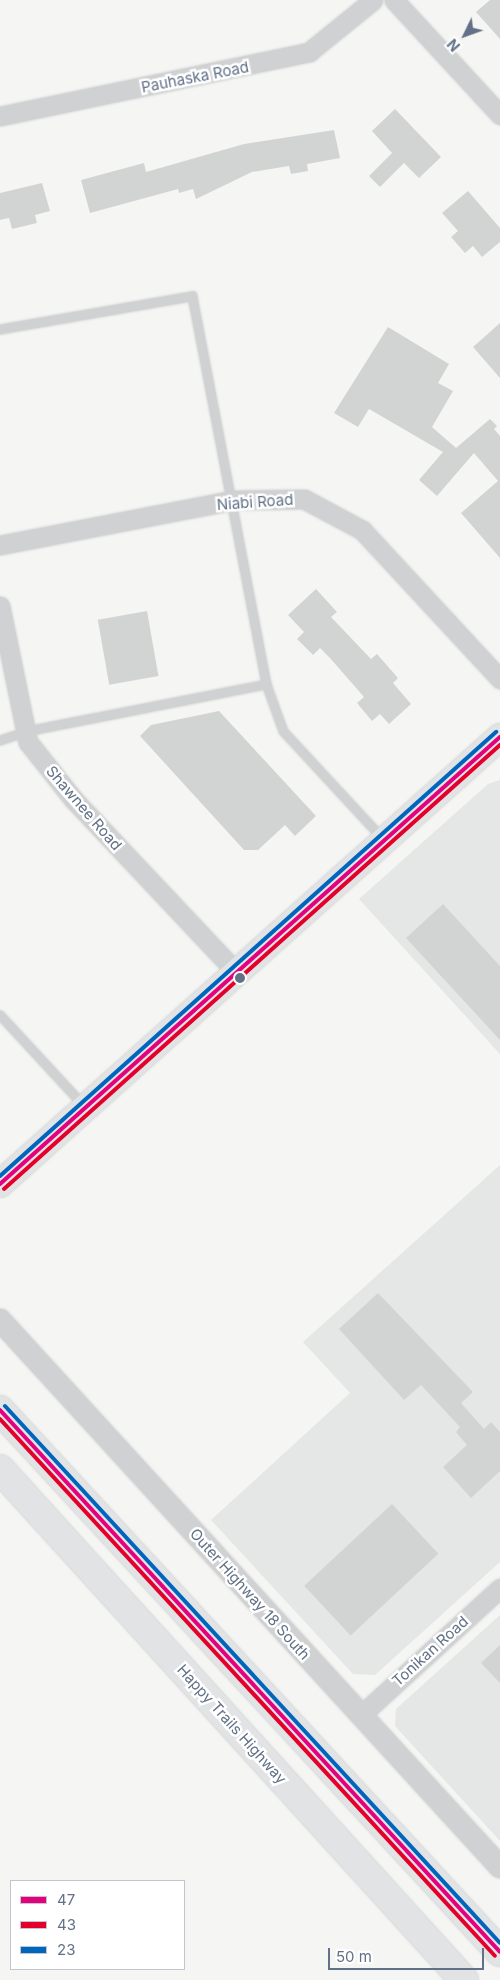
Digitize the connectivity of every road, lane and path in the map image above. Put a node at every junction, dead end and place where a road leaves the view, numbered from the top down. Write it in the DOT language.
graph roads {
  1 [pos="373,0"];
  2 [pos="394,0"];
  3 [pos="500,114"];
  4 [pos="0,116"];
  5 [pos="0,329"];
  6 [pos="233,500"];
  7 [pos="0,544"];
  8 [pos="0,606"];
  9 [pos="500,679"];
  10 [pos="266,684"];
  11 [pos="26,731"];
  12 [pos="500,737"];
  13 [pos="0,740"];
  14 [pos="384,840"];
  15 [pos="237,973"];
  16 [pos="0,1015"];
  17 [pos="86,1108"];
  18 [pos="0,1184"];
  19 [pos="0,1320"];
  20 [pos="0,1410"];
  21 [pos="0,1469"];
  22 [pos="500,1588"];
  23 [pos="361,1715"];
  24 [pos="500,1867"];
  25 [pos="500,1952"];
  26 [pos="464,1980"];
  1 -- 4 [label="street, Pauhaska Road"];
  2 -- 3 [label="street"];
  5 -- 6 [label="lane"];
  6 -- 7 [label="street, Niabi Road"];
  6 -- 9 [label="street, Niabi Road"];
  6 -- 10 [label="lane"];
  8 -- 11 [label="street, Shawnee Road"];
  10 -- 11 [label="lane"];
  10 -- 14 [label="lane"];
  11 -- 13 [label="lane"];
  11 -- 15 [label="street, Shawnee Road"];
  12 -- 14 [label="main road"];
  14 -- 15 [label="main road"];
  15 -- 17 [label="main road"];
  16 -- 17 [label="lane"];
  17 -- 18 [label="main road"];
  19 -- 23 [label="street, Outer Highway 18 South"];
  20 -- 25 [label="main road"];
  21 -- 26 [label="main road, Happy Trails Highway"];
  22 -- 23 [label="street, Tonikan Road"];
  23 -- 24 [label="street, Outer Highway 18 South"];
}
